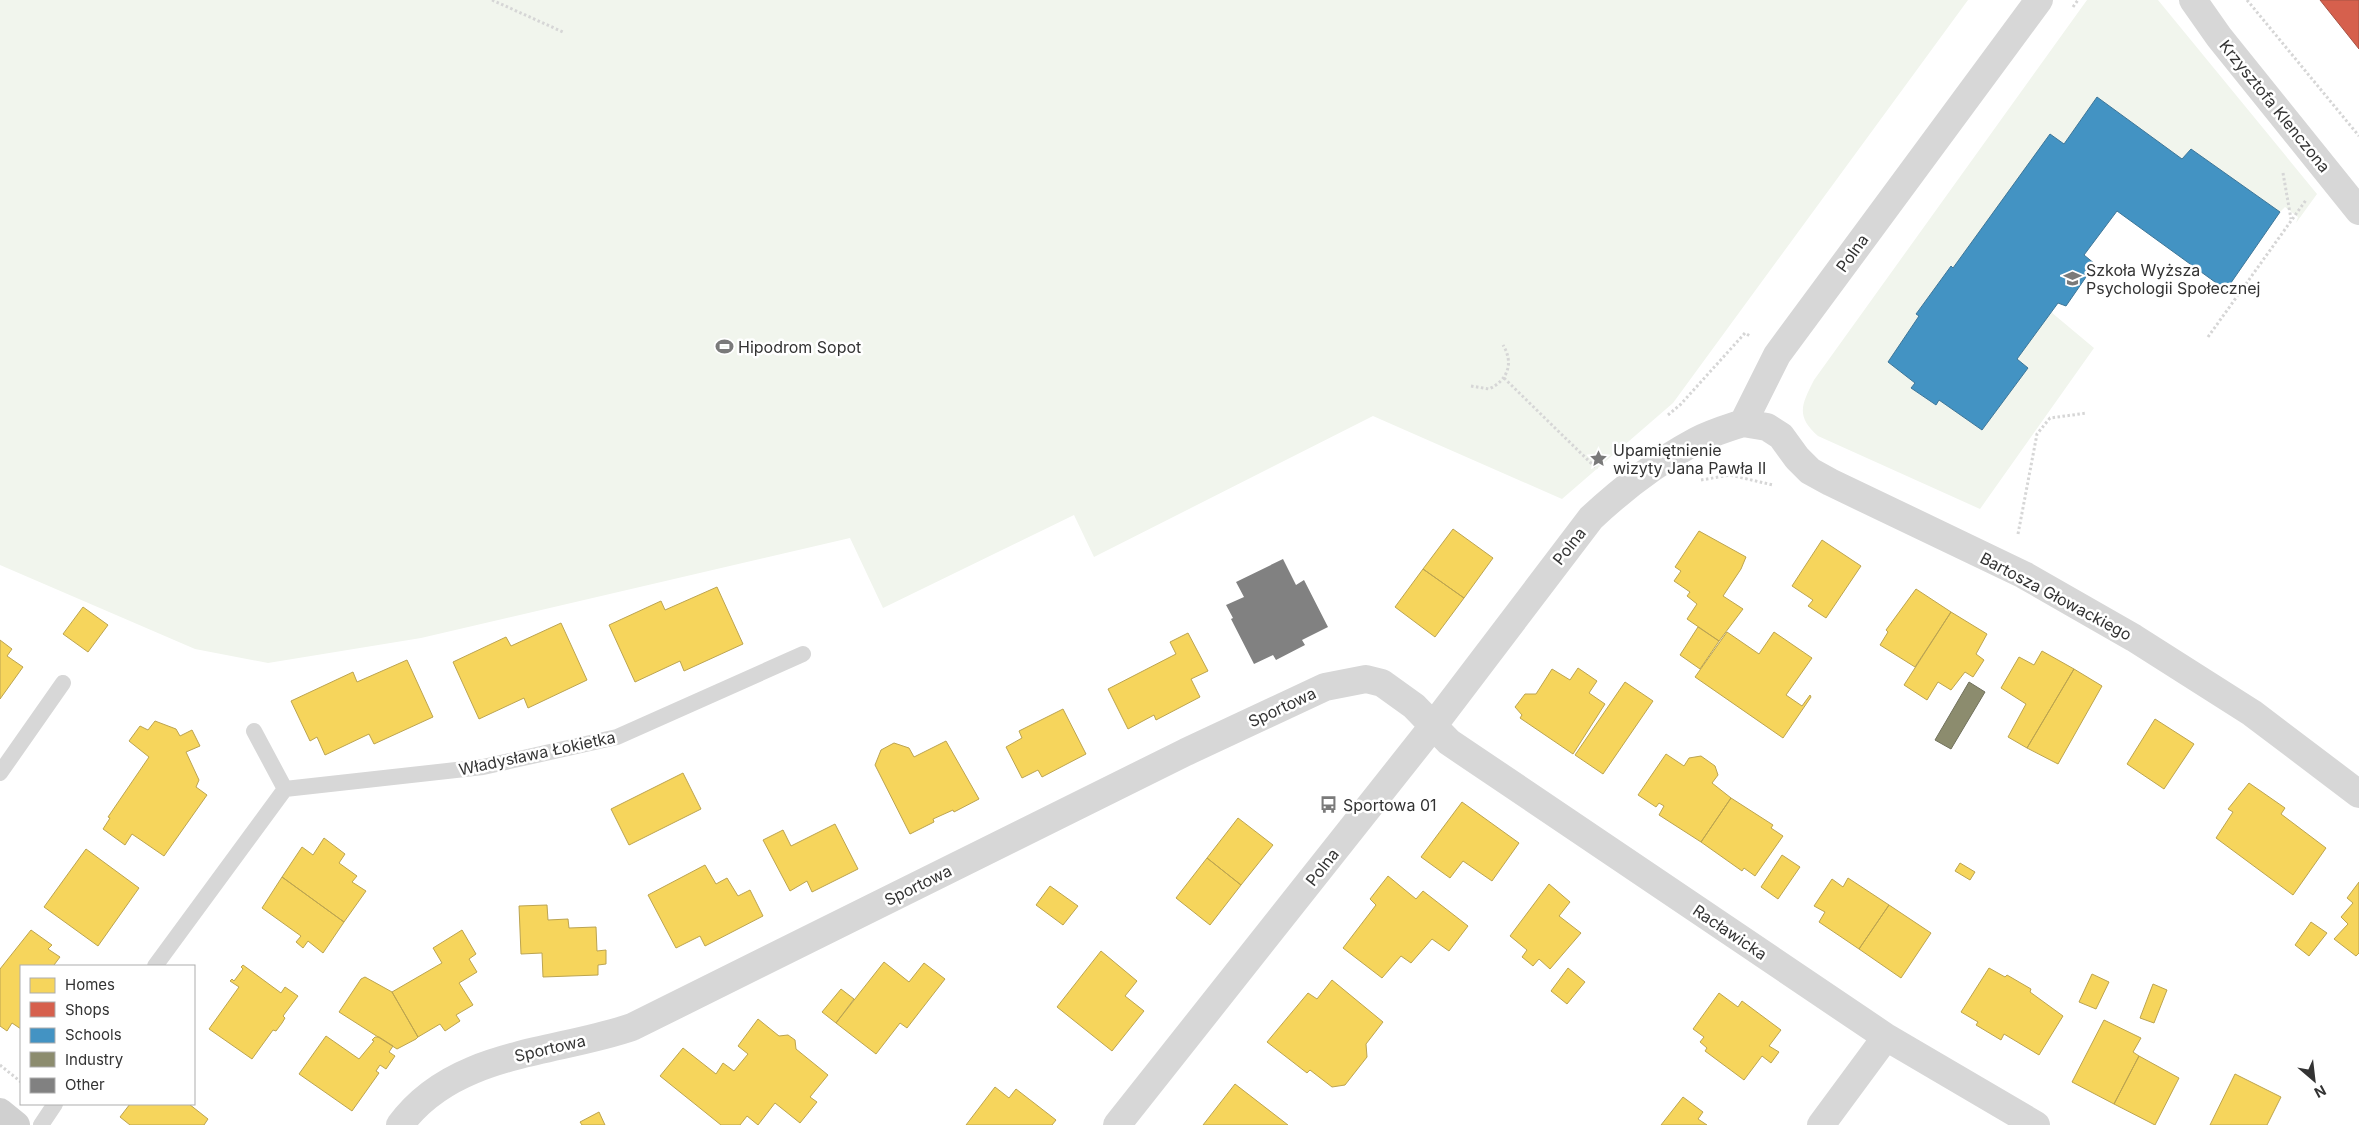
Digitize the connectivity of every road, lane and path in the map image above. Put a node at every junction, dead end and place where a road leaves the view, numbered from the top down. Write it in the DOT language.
graph roads {
  1 [pos="492,0"];
  2 [pos="2039,0"];
  3 [pos="2078,0"];
  4 [pos="2193,0"];
  5 [pos="2248,0"];
  6 [pos="2072,8"];
  7 [pos="563,32"];
  8 [pos="2359,136"];
  9 [pos="2359,211"];
  10 [pos="2291,220"];
  11 [pos="2208,337"];
  12 [pos="1502,345"];
  13 [pos="1504,378"];
  14 [pos="1471,386"];
  15 [pos="2087,413"];
  16 [pos="1743,423"];
  17 [pos="1601,472"];
  18 [pos="2018,536"];
  19 [pos="803,654"];
  20 [pos="63,683"];
  21 [pos="1432,726"];
  22 [pos="254,731"];
  23 [pos="0,773"];
  24 [pos="285,788"];
  25 [pos="2359,794"];
  26 [pos="156,965"];
  27 [pos="1886,1037"];
  28 [pos="0,1064"];
  29 [pos="20,1081"];
  30 [pos="54,1105"];
  31 [pos="0,1112"];
  32 [pos="16,1125"];
  33 [pos="41,1125"];
  34 [pos="400,1125"];
  35 [pos="1117,1125"];
  36 [pos="1821,1125"];
  37 [pos="2036,1125"];
  1 -- 7 [label="path"];
  2 -- 16 [label="street, Polna"];
  3 -- 6 [label="path"];
  4 -- 9 [label="street, Krzysztofa Klenczona"];
  5 -- 8 [label="path"];
  10 -- 11 [label="path"];
  12 -- 13 [label="path"];
  13 -- 14 [label="path"];
  13 -- 17 [label="path"];
  15 -- 18 [label="path"];
  16 -- 21 [label="street, Polna"];
  16 -- 25 [label="street, Bartosza Głowackiego"];
  19 -- 24 [label="lane, Władysława Łokietka"];
  20 -- 23 [label="lane"];
  21 -- 27 [label="street, Racławicka"];
  21 -- 34 [label="street, Sportowa"];
  21 -- 35 [label="street, Polna"];
  22 -- 24 [label="lane"];
  24 -- 26 [label="lane"];
  27 -- 36 [label="street"];
  27 -- 37 [label="street, Racławicka"];
  28 -- 29 [label="path"];
  30 -- 33 [label="lane"];
  31 -- 32 [label="street"];
}
